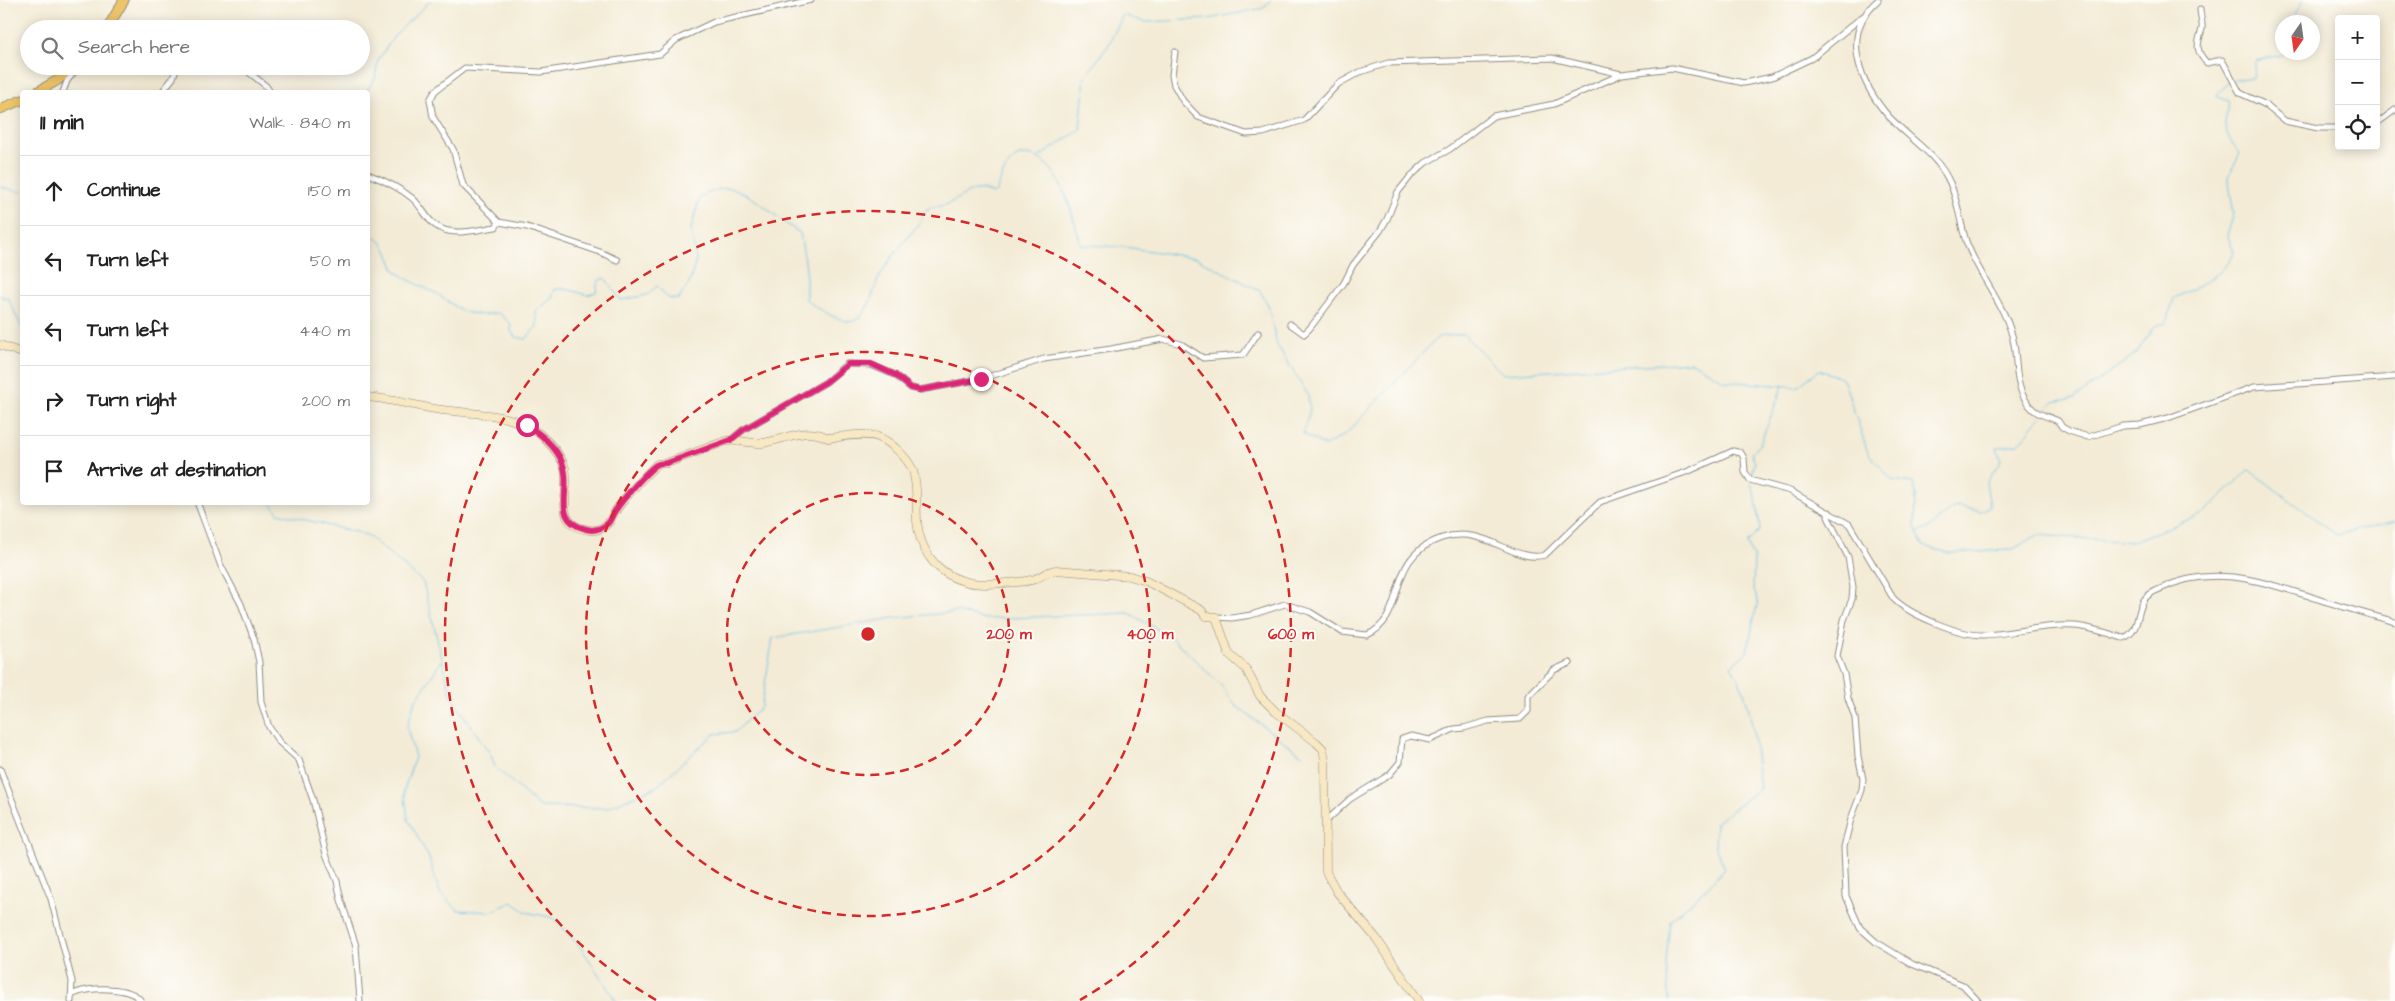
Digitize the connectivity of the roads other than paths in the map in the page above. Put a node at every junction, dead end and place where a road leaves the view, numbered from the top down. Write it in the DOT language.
graph roads {
  1 [pos="124,0"];
  2 [pos="811,0"];
  3 [pos="1878,0"];
  4 [pos="2200,9"];
  5 [pos="1863,17"];
  6 [pos="112,20"];
  7 [pos="1175,52"];
  8 [pos="1622,74"];
  9 [pos="63,75"];
  10 [pos="72,75"];
  11 [pos="174,75"];
  12 [pos="253,75"];
  13 [pos="40,90"];
  14 [pos="63,90"];
  15 [pos="164,90"];
  16 [pos="269,90"];
  17 [pos="20,101"];
  18 [pos="0,110"];
  19 [pos="2395,110"];
  20 [pos="2380,121"];
  21 [pos="2335,128"];
  22 [pos="370,175"];
  23 [pos="498,222"];
  24 [pos="617,260"];
  25 [pos="1290,324"];
  26 [pos="1258,333"];
  27 [pos="0,345"];
  28 [pos="20,352"];
  29 [pos="2395,376"];
  30 [pos="370,397"];
  31 [pos="731,440"];
  32 [pos="197,505"];
  33 [pos="1829,512"];
  34 [pos="1216,617"];
  35 [pos="2395,622"];
  36 [pos="1570,663"];
  37 [pos="0,769"];
  38 [pos="1325,822"];
  39 [pos="72,994"];
  40 [pos="71,1001"];
  41 [pos="141,1001"];
  42 [pos="360,1001"];
  43 [pos="1419,1001"];
  44 [pos="1978,1001"];
  1 -- 6 [label="main road"];
  2 -- 23 [label="street"];
  3 -- 5 [label="street"];
  4 -- 21 [label="street"];
  5 -- 8 [label="street"];
  5 -- 29 [label="street"];
  7 -- 8 [label="street"];
  8 -- 25 [label="street"];
  9 -- 13 [label="main road"];
  10 -- 14 [label="street"];
  11 -- 15 [label="street"];
  12 -- 16 [label="street"];
  17 -- 18 [label="main road"];
  19 -- 20 [label="street"];
  22 -- 23 [label="street"];
  23 -- 24 [label="street"];
  26 -- 31 [label="street"];
  27 -- 28 [label="street"];
  30 -- 31 [label="street"];
  31 -- 34 [label="street"];
  32 -- 42 [label="street"];
  33 -- 34 [label="street"];
  33 -- 35 [label="street"];
  33 -- 44 [label="street"];
  34 -- 38 [label="street"];
  36 -- 38 [label="street"];
  37 -- 39 [label="street"];
  38 -- 43 [label="street"];
  39 -- 40 [label="street"];
  39 -- 41 [label="street"];
}
